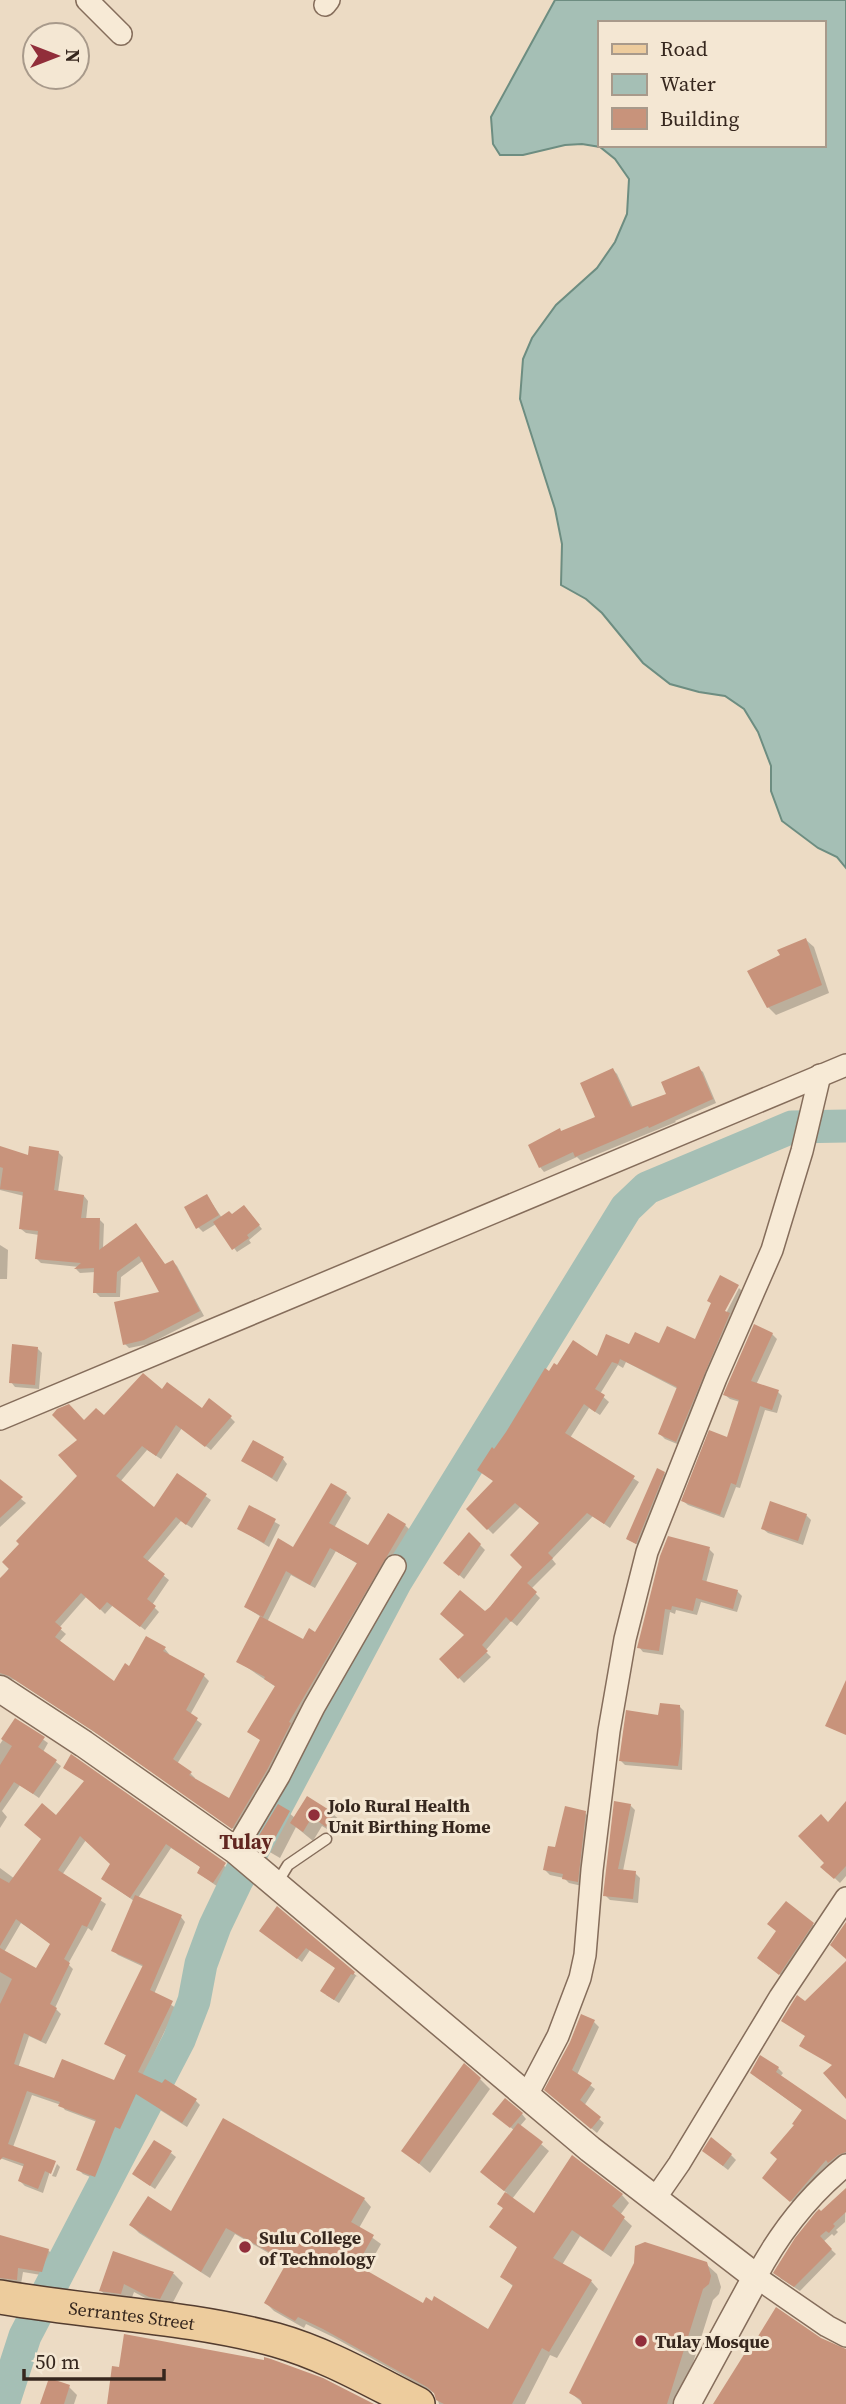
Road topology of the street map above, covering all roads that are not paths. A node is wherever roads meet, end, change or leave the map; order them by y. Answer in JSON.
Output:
{"nodes":[{"id":1,"x":87,"y":0,"type":"edge"},
{"id":2,"x":121,"y":34,"type":"dead end"},
{"id":3,"x":846,"y":1065,"type":"edge"},
{"id":4,"x":820,"y":1074,"type":"junction"},
{"id":5,"x":0,"y":1419,"type":"edge"},
{"id":6,"x":395,"y":1566,"type":"dead end"},
{"id":7,"x":0,"y":1689,"type":"edge"},
{"id":8,"x":326,"y":1839,"type":"dead end"},
{"id":9,"x":252,"y":1864,"type":"junction"},
{"id":10,"x":846,"y":1898,"type":"edge"},
{"id":11,"x":527,"y":2095,"type":"junction"},
{"id":12,"x":846,"y":2165,"type":"edge"},
{"id":13,"x":654,"y":2200,"type":"junction"},
{"id":14,"x":756,"y":2277,"type":"junction"},
{"id":15,"x":12,"y":2299,"type":"edge"},
{"id":16,"x":846,"y":2336,"type":"edge"},
{"id":17,"x":418,"y":2404,"type":"edge"},
{"id":18,"x":687,"y":2404,"type":"edge"}],
"edges":[{"from":1,"to":2,"type":"street"},
{"from":3,"to":4,"type":"street"},
{"from":4,"to":5,"type":"street"},
{"from":4,"to":11,"type":"street"},
{"from":6,"to":9,"type":"street"},
{"from":7,"to":9,"type":"street"},
{"from":8,"to":9,"type":"lane"},
{"from":9,"to":11,"type":"street"},
{"from":10,"to":13,"type":"street"},
{"from":11,"to":13,"type":"street"},
{"from":12,"to":14,"type":"street"},
{"from":13,"to":14,"type":"street"},
{"from":14,"to":16,"type":"street"},
{"from":14,"to":18,"type":"street"},
{"from":15,"to":17,"type":"main road","name":"Serrantes Street"}]}
